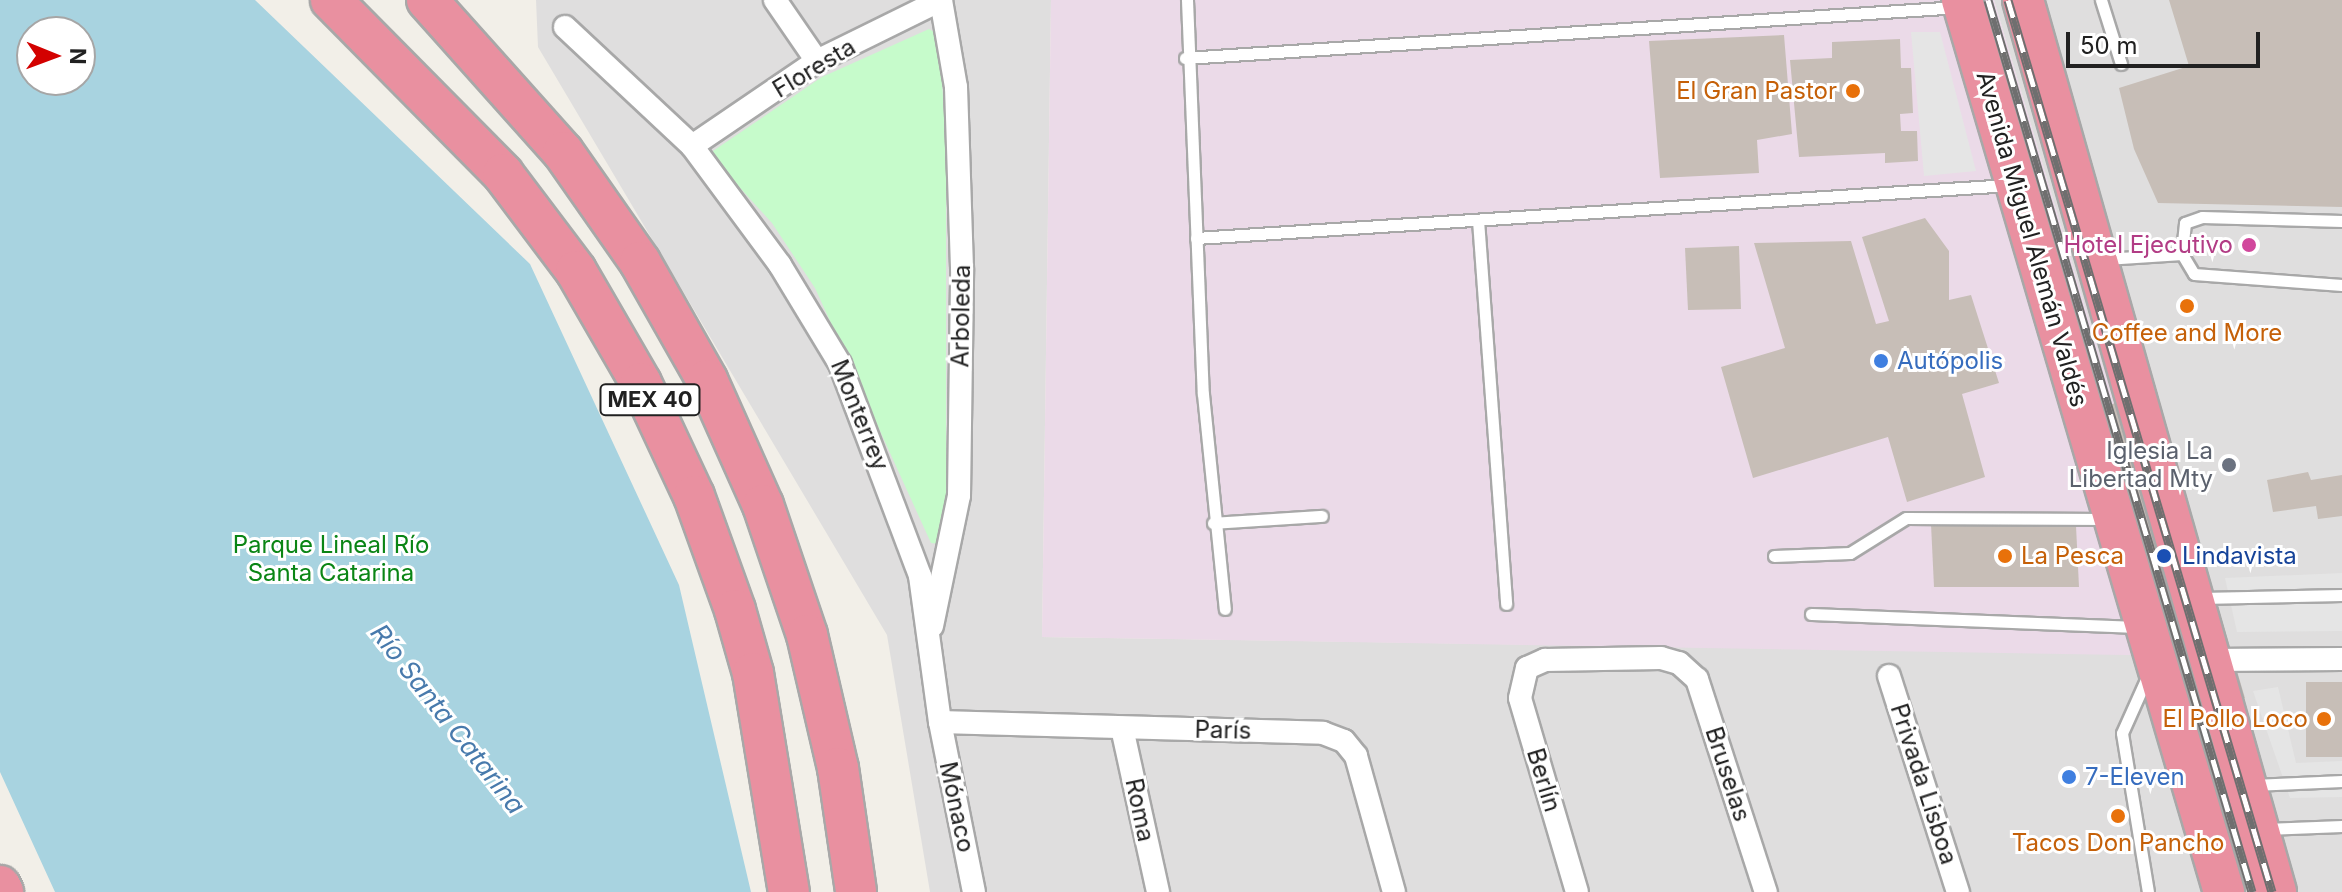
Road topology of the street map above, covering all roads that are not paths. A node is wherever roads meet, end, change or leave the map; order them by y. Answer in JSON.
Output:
{"nodes":[{"id":1,"x":331,"y":0,"type":"edge"},
{"id":2,"x":427,"y":0,"type":"edge"},
{"id":3,"x":775,"y":0,"type":"edge"},
{"id":4,"x":941,"y":0,"type":"edge"},
{"id":5,"x":1187,"y":0,"type":"edge"},
{"id":6,"x":2023,"y":0,"type":"edge"},
{"id":7,"x":2101,"y":0,"type":"edge"},
{"id":8,"x":1963,"y":3,"type":"edge"},
{"id":9,"x":565,"y":27,"type":"dead end"},
{"id":10,"x":1185,"y":58,"type":"junction"},
{"id":11,"x":817,"y":61,"type":"junction"},
{"id":12,"x":2121,"y":64,"type":"dead end"},
{"id":13,"x":692,"y":146,"type":"junction"},
{"id":14,"x":2017,"y":184,"type":"junction"},
{"id":15,"x":1478,"y":220,"type":"junction"},
{"id":16,"x":2342,"y":221,"type":"edge"},
{"id":17,"x":1196,"y":238,"type":"junction"},
{"id":18,"x":2182,"y":254,"type":"junction"},
{"id":19,"x":2097,"y":260,"type":"junction"},
{"id":20,"x":2342,"y":285,"type":"edge"},
{"id":21,"x":1322,"y":516,"type":"dead end"},
{"id":22,"x":2113,"y":519,"type":"junction"},
{"id":23,"x":1213,"y":523,"type":"junction"},
{"id":24,"x":1774,"y":556,"type":"dead end"},
{"id":25,"x":2342,"y":595,"type":"edge"},
{"id":26,"x":2193,"y":598,"type":"junction"},
{"id":27,"x":1506,"y":604,"type":"dead end"},
{"id":28,"x":1225,"y":609,"type":"dead end"},
{"id":29,"x":1811,"y":614,"type":"dead end"},
{"id":30,"x":931,"y":630,"type":"junction"},
{"id":31,"x":2151,"y":643,"type":"junction"},
{"id":32,"x":2342,"y":659,"type":"edge"},
{"id":33,"x":2210,"y":660,"type":"junction"},
{"id":34,"x":1679,"y":663,"type":"joint"},
{"id":35,"x":1889,"y":676,"type":"dead end"},
{"id":36,"x":2222,"y":710,"type":"junction"},
{"id":37,"x":940,"y":722,"type":"junction"},
{"id":38,"x":1122,"y":728,"type":"junction"},
{"id":39,"x":2342,"y":781,"type":"edge"},
{"id":40,"x":2244,"y":785,"type":"junction"},
{"id":41,"x":2342,"y":826,"type":"edge"},
{"id":42,"x":2256,"y":829,"type":"junction"},
{"id":43,"x":0,"y":886,"type":"edge"},
{"id":44,"x":3,"y":892,"type":"edge"},
{"id":45,"x":789,"y":892,"type":"edge"},
{"id":46,"x":856,"y":892,"type":"edge"},
{"id":47,"x":974,"y":892,"type":"edge"},
{"id":48,"x":1158,"y":892,"type":"edge"},
{"id":49,"x":1394,"y":892,"type":"edge"},
{"id":50,"x":1577,"y":892,"type":"edge"},
{"id":51,"x":1766,"y":892,"type":"edge"},
{"id":52,"x":1958,"y":892,"type":"edge"},
{"id":53,"x":2148,"y":892,"type":"edge"},
{"id":54,"x":2224,"y":892,"type":"edge"},
{"id":55,"x":2230,"y":892,"type":"edge"},
{"id":56,"x":2276,"y":892,"type":"edge"}],
"edges":[{"from":1,"to":45,"type":"highway","number":"MEX 40"},
{"from":2,"to":46,"type":"highway","number":"MEX 40"},
{"from":3,"to":11,"type":"street"},
{"from":4,"to":11,"type":"street","name":"Floresta"},
{"from":4,"to":30,"type":"street","name":"Arboleda"},
{"from":5,"to":10,"type":"lane"},
{"from":6,"to":19,"type":"highway"},
{"from":7,"to":12,"type":"lane"},
{"from":8,"to":10,"type":"lane"},
{"from":8,"to":14,"type":"highway","name":"Avenida Miguel Alemán Valdés"},
{"from":9,"to":13,"type":"street","name":"Monterrey"},
{"from":10,"to":17,"type":"lane"},
{"from":11,"to":13,"type":"street","name":"Floresta"},
{"from":13,"to":30,"type":"street","name":"Monterrey"},
{"from":14,"to":15,"type":"lane"},
{"from":14,"to":22,"type":"highway","name":"Avenida Miguel Alemán Valdés"},
{"from":15,"to":17,"type":"lane"},
{"from":15,"to":27,"type":"lane"},
{"from":16,"to":18,"type":"lane"},
{"from":17,"to":23,"type":"lane"},
{"from":18,"to":19,"type":"lane"},
{"from":18,"to":20,"type":"lane"},
{"from":19,"to":26,"type":"highway"},
{"from":21,"to":23,"type":"lane"},
{"from":22,"to":24,"type":"lane"},
{"from":22,"to":31,"type":"highway","name":"Avenida Miguel Alemán Valdés"},
{"from":22,"to":33,"type":"highway"},
{"from":23,"to":28,"type":"lane"},
{"from":25,"to":26,"type":"lane"},
{"from":26,"to":33,"type":"highway"},
{"from":29,"to":31,"type":"lane"},
{"from":30,"to":37,"type":"street","name":"Monterrey"},
{"from":31,"to":53,"type":"lane"},
{"from":31,"to":54,"type":"highway","name":"Avenida Miguel Alemán Valdés"},
{"from":32,"to":33,"type":"street"},
{"from":33,"to":36,"type":"highway"},
{"from":34,"to":50,"type":"street","name":"Berlín"},
{"from":34,"to":51,"type":"street","name":"Bruselas"},
{"from":35,"to":52,"type":"street","name":"Privada Lisboa"},
{"from":36,"to":40,"type":"highway"},
{"from":36,"to":55,"type":"highway"},
{"from":37,"to":38,"type":"street","name":"París"},
{"from":37,"to":47,"type":"street","name":"Mónaco"},
{"from":38,"to":48,"type":"street","name":"Roma"},
{"from":38,"to":49,"type":"street","name":"París"},
{"from":39,"to":40,"type":"lane"},
{"from":40,"to":42,"type":"highway"},
{"from":41,"to":42,"type":"lane"},
{"from":42,"to":56,"type":"highway"},
{"from":43,"to":44,"type":"highway"}]}
